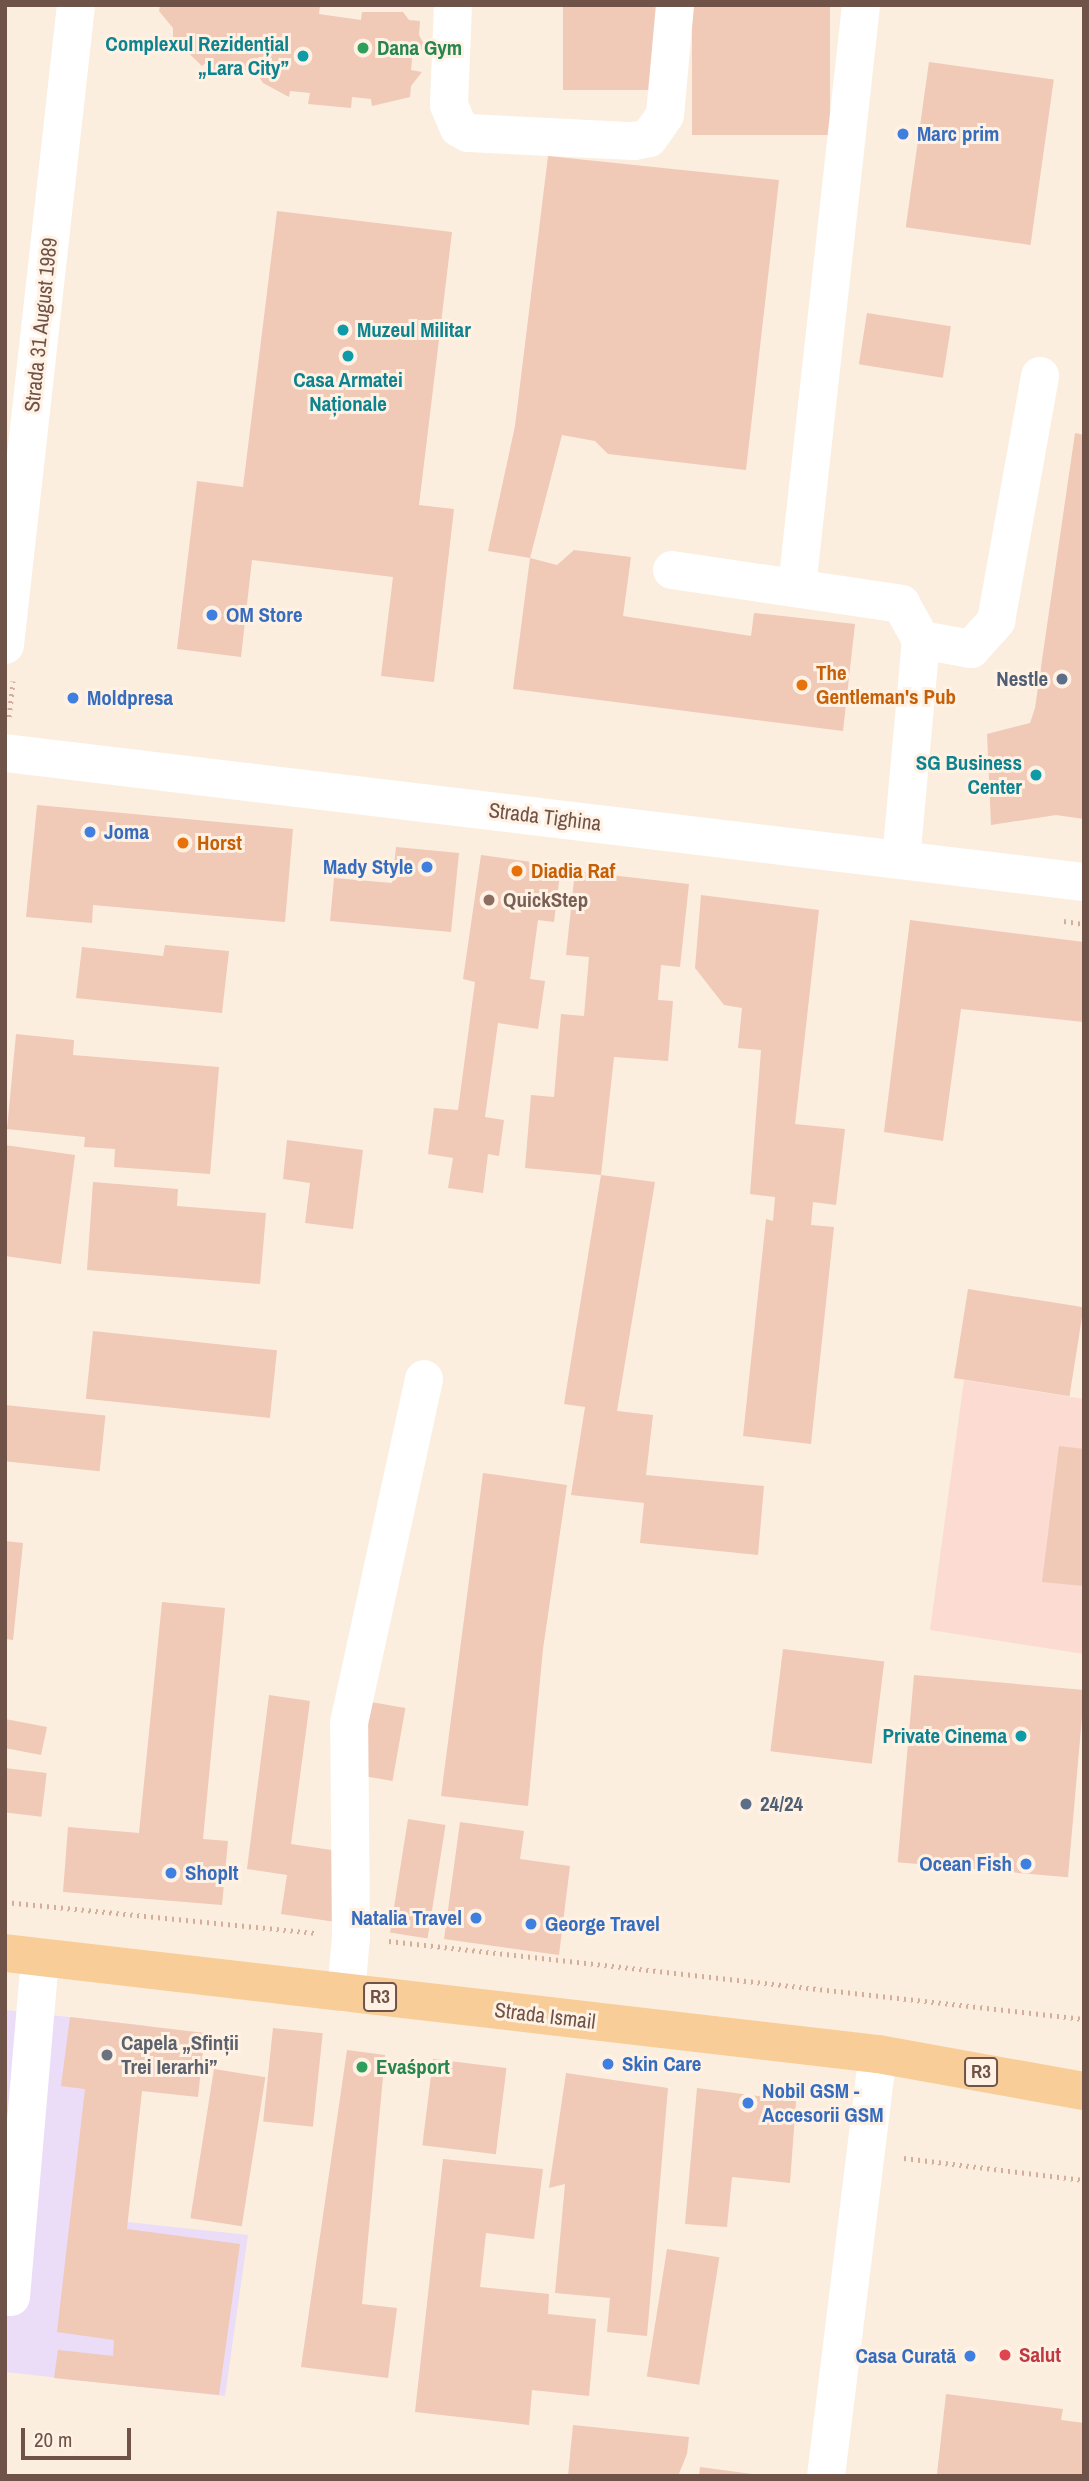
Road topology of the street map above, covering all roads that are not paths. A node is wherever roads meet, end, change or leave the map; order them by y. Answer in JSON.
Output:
{"nodes":[{"id":1,"x":76,"y":5,"type":"edge"},
{"id":2,"x":453,"y":5,"type":"edge"},
{"id":3,"x":675,"y":5,"type":"edge"},
{"id":4,"x":861,"y":5,"type":"edge"},
{"id":5,"x":1040,"y":376,"type":"dead end"},
{"id":6,"x":672,"y":570,"type":"dead end"},
{"id":7,"x":797,"y":587,"type":"junction"},
{"id":8,"x":921,"y":640,"type":"junction"},
{"id":9,"x":5,"y":645,"type":"edge"},
{"id":10,"x":5,"y":753,"type":"edge"},
{"id":11,"x":901,"y":860,"type":"junction"},
{"id":12,"x":1084,"y":882,"type":"edge"},
{"id":13,"x":424,"y":1378,"type":"dead end"},
{"id":14,"x":23,"y":1955,"type":"edge"},
{"id":15,"x":346,"y":1993,"type":"junction"},
{"id":16,"x":878,"y":2053,"type":"junction"},
{"id":17,"x":1084,"y":2091,"type":"edge"},
{"id":18,"x":11,"y":2297,"type":"dead end"},
{"id":19,"x":826,"y":2476,"type":"edge"}],
"edges":[{"from":1,"to":9,"type":"street","name":"Strada 31 August 1989"},
{"from":2,"to":3,"type":"street"},
{"from":4,"to":7,"type":"street"},
{"from":5,"to":8,"type":"street"},
{"from":6,"to":7,"type":"street"},
{"from":7,"to":8,"type":"street"},
{"from":8,"to":11,"type":"street"},
{"from":10,"to":11,"type":"street","name":"Strada Tighina"},
{"from":11,"to":12,"type":"street","name":"Strada Tighina"},
{"from":13,"to":15,"type":"street"},
{"from":14,"to":15,"type":"main road","name":"Strada Ismail","number":"R3"},
{"from":14,"to":18,"type":"street"},
{"from":15,"to":16,"type":"main road","name":"Strada Ismail","number":"R3"},
{"from":16,"to":17,"type":"main road","name":"Strada Ismail","number":"R3"},
{"from":16,"to":19,"type":"street"}]}
